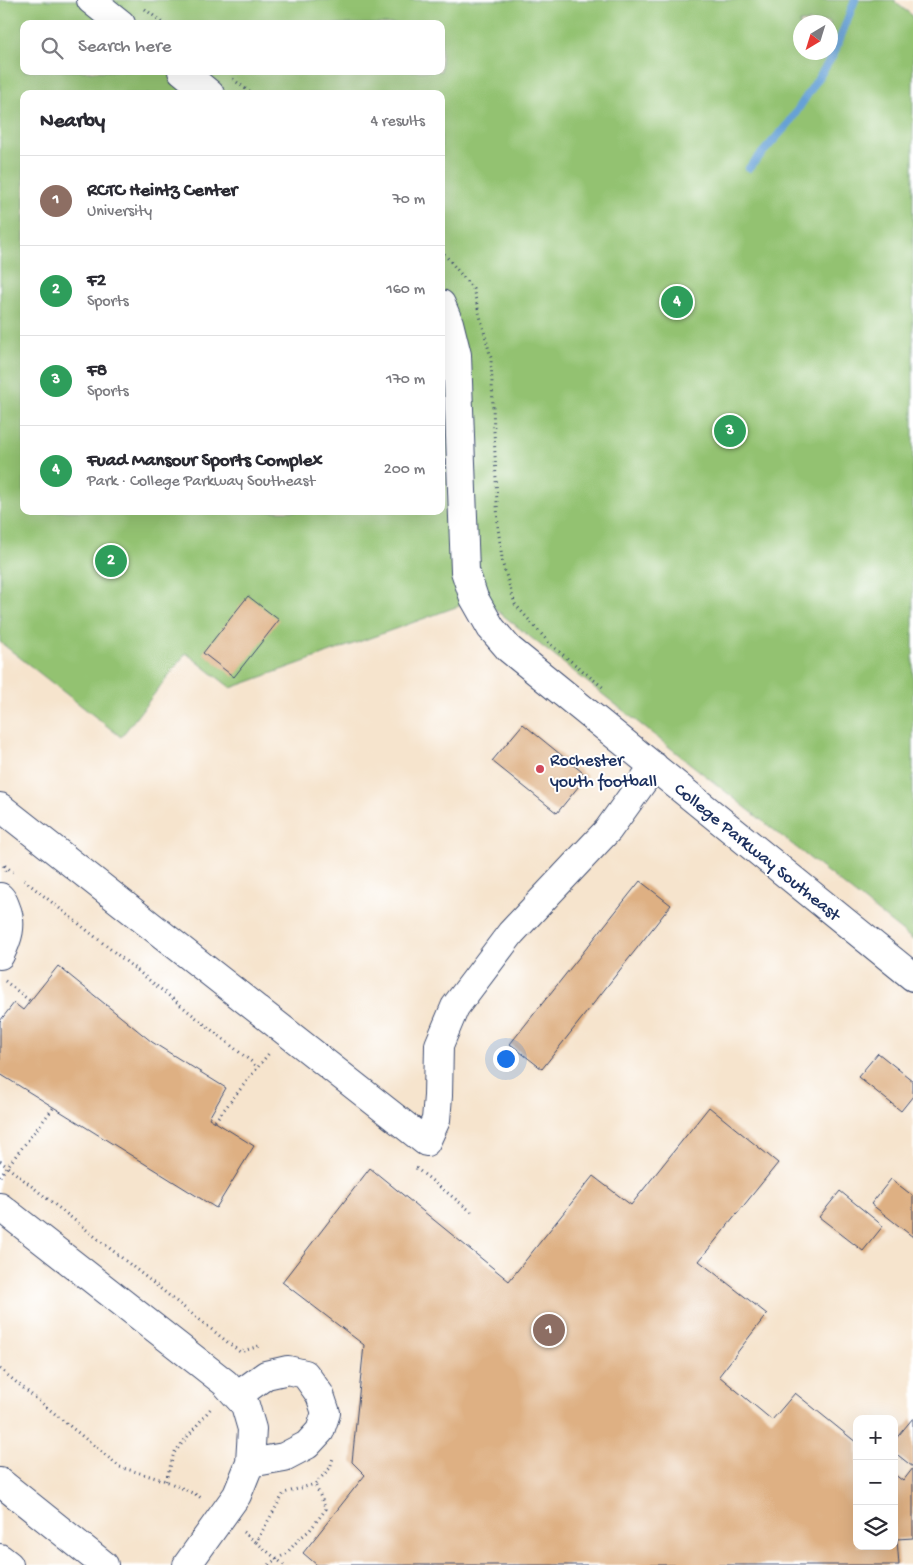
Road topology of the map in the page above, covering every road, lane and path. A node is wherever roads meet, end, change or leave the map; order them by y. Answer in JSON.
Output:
{"nodes":[{"id":1,"x":91,"y":0,"type":"edge"},
{"id":2,"x":141,"y":6,"type":"dead end"},
{"id":3,"x":116,"y":20,"type":"edge"},
{"id":4,"x":159,"y":20,"type":"edge"},
{"id":5,"x":187,"y":75,"type":"edge"},
{"id":6,"x":231,"y":77,"type":"dead end"},
{"id":7,"x":205,"y":90,"type":"edge"},
{"id":8,"x":247,"y":90,"type":"edge"},
{"id":9,"x":445,"y":255,"type":"edge"},
{"id":10,"x":445,"y":314,"type":"edge"},
{"id":11,"x":612,"y":694,"type":"dead end"},
{"id":12,"x":654,"y":766,"type":"junction"},
{"id":13,"x":5,"y":820,"type":"edge"},
{"id":14,"x":3,"y":885,"type":"edge"},
{"id":15,"x":4,"y":970,"type":"edge"},
{"id":16,"x":0,"y":977,"type":"edge"},
{"id":17,"x":913,"y":977,"type":"edge"},
{"id":18,"x":0,"y":986,"type":"edge"},
{"id":19,"x":30,"y":1001,"type":"dead end"},
{"id":20,"x":278,"y":1058,"type":"dead end"},
{"id":21,"x":258,"y":1067,"type":"junction"},
{"id":22,"x":54,"y":1107,"type":"dead end"},
{"id":23,"x":215,"y":1121,"type":"dead end"},
{"id":24,"x":410,"y":1164,"type":"dead end"},
{"id":25,"x":0,"y":1176,"type":"edge"},
{"id":26,"x":0,"y":1207,"type":"edge"},
{"id":27,"x":473,"y":1213,"type":"dead end"},
{"id":28,"x":240,"y":1352,"type":"dead end"},
{"id":29,"x":0,"y":1369,"type":"edge"},
{"id":30,"x":231,"y":1390,"type":"junction"},
{"id":31,"x":250,"y":1463,"type":"junction"},
{"id":32,"x":166,"y":1481,"type":"junction"},
{"id":33,"x":0,"y":1482,"type":"edge"},
{"id":34,"x":314,"y":1484,"type":"dead end"},
{"id":35,"x":222,"y":1515,"type":"junction"},
{"id":36,"x":256,"y":1542,"type":"dead end"},
{"id":37,"x":0,"y":1558,"type":"edge"},
{"id":38,"x":276,"y":1559,"type":"junction"},
{"id":39,"x":9,"y":1565,"type":"edge"},
{"id":40,"x":104,"y":1565,"type":"edge"},
{"id":41,"x":188,"y":1565,"type":"edge"},
{"id":42,"x":269,"y":1565,"type":"edge"},
{"id":43,"x":284,"y":1565,"type":"edge"}],
"edges":[{"from":1,"to":3,"type":"street"},
{"from":2,"to":4,"type":"path"},
{"from":5,"to":7,"type":"street"},
{"from":6,"to":8,"type":"path"},
{"from":9,"to":11,"type":"path"},
{"from":10,"to":12,"type":"street","name":"College Parkway Southeast"},
{"from":12,"to":13,"type":"street"},
{"from":12,"to":17,"type":"street","name":"College Parkway Southeast"},
{"from":14,"to":15,"type":"street"},
{"from":14,"to":21,"type":"path"},
{"from":15,"to":16,"type":"path"},
{"from":15,"to":18,"type":"path"},
{"from":15,"to":19,"type":"path"},
{"from":20,"to":21,"type":"path"},
{"from":21,"to":23,"type":"path"},
{"from":22,"to":25,"type":"path"},
{"from":24,"to":27,"type":"path"},
{"from":26,"to":30,"type":"street"},
{"from":28,"to":30,"type":"path"},
{"from":29,"to":32,"type":"path"},
{"from":30,"to":31,"type":"street"},
{"from":30,"to":31,"type":"street"},
{"from":30,"to":32,"type":"path"},
{"from":31,"to":35,"type":"street"},
{"from":32,"to":35,"type":"path"},
{"from":33,"to":40,"type":"street"},
{"from":34,"to":38,"type":"path"},
{"from":35,"to":36,"type":"path"},
{"from":35,"to":41,"type":"street"},
{"from":37,"to":39,"type":"street"},
{"from":38,"to":42,"type":"path"},
{"from":38,"to":43,"type":"path"}]}
